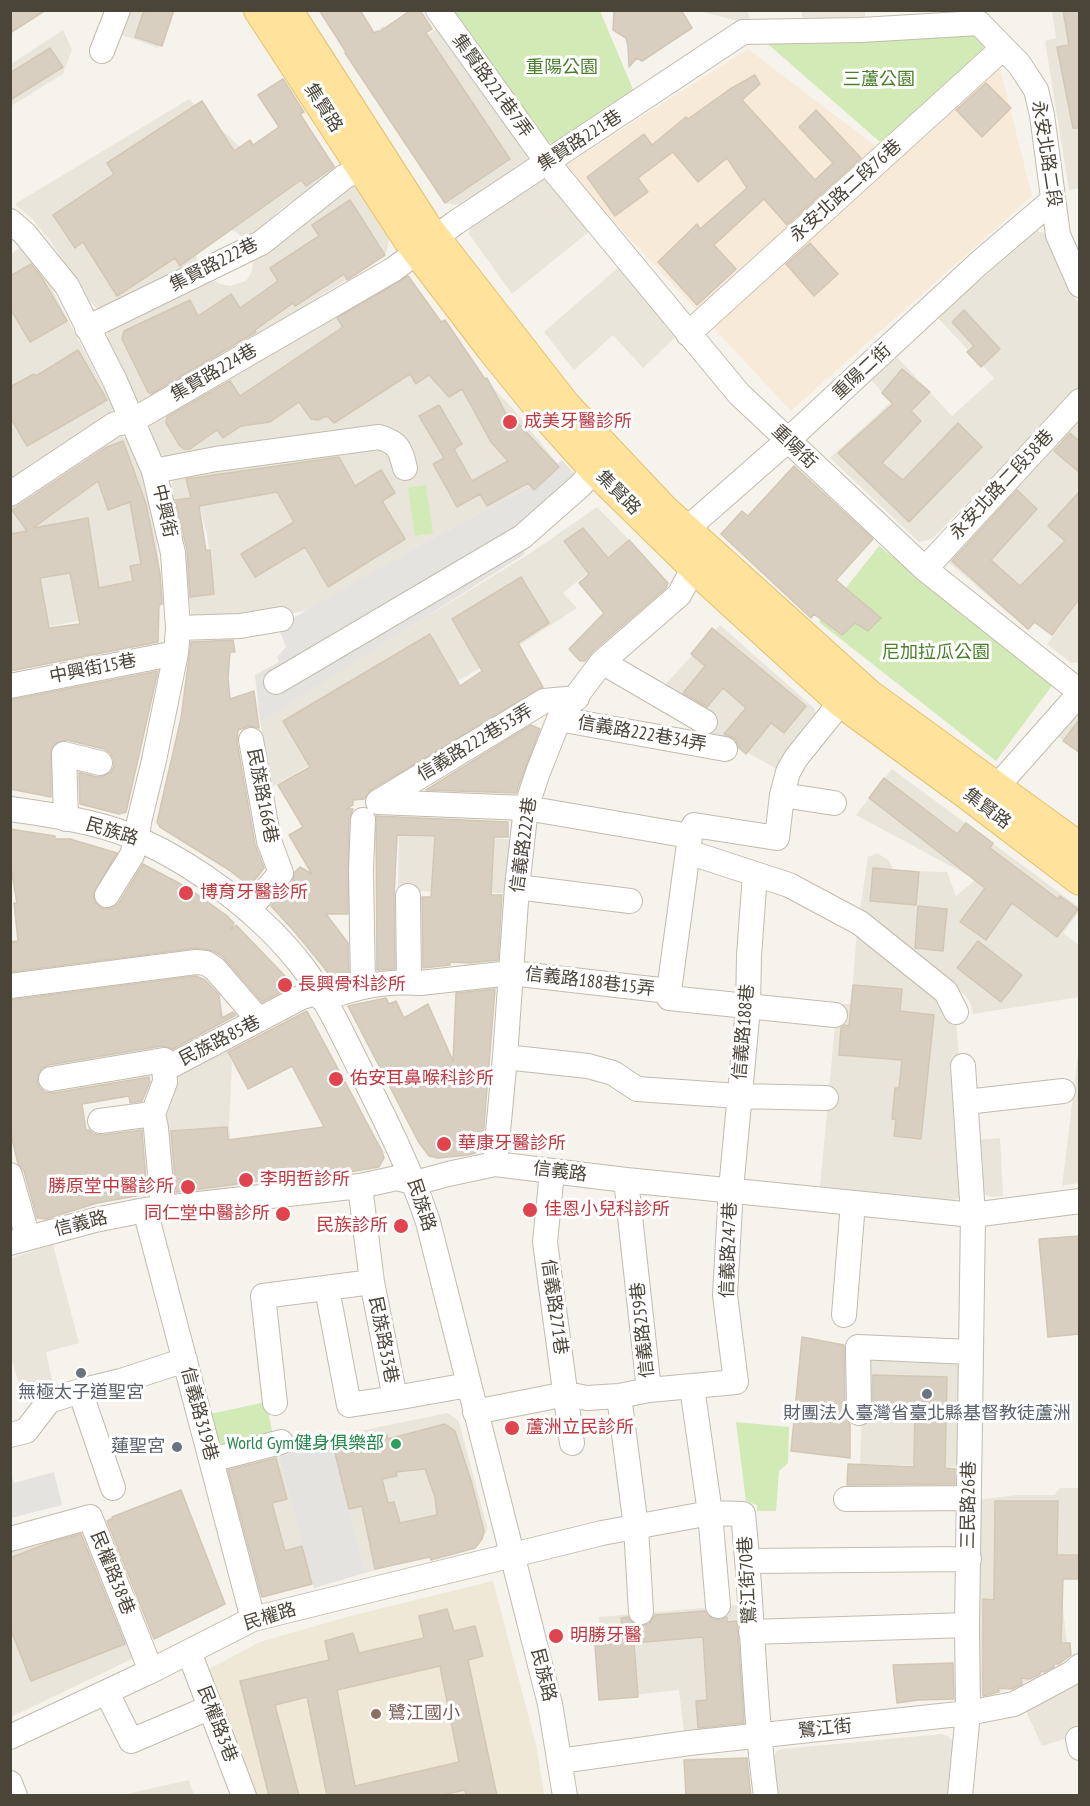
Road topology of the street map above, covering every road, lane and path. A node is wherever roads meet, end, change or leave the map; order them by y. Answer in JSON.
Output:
{"nodes":[{"id":1,"x":118,"y":10,"type":"edge"},
{"id":2,"x":259,"y":10,"type":"edge"},
{"id":3,"x":287,"y":10,"type":"edge"},
{"id":4,"x":438,"y":10,"type":"edge"},
{"id":5,"x":978,"y":17,"type":"edge"},
{"id":6,"x":743,"y":32,"type":"joint"},
{"id":7,"x":1003,"y":48,"type":"junction"},
{"id":8,"x":102,"y":51,"type":"dead end"},
{"id":9,"x":547,"y":162,"type":"junction"},
{"id":10,"x":362,"y":168,"type":"junction"},
{"id":11,"x":1053,"y":200,"type":"junction"},
{"id":12,"x":10,"y":221,"type":"edge"},
{"id":13,"x":427,"y":245,"type":"junction"},
{"id":14,"x":1080,"y":285,"type":"edge"},
{"id":15,"x":87,"y":327,"type":"junction"},
{"id":16,"x":688,"y":334,"type":"junction"},
{"id":17,"x":1080,"y":401,"type":"edge"},
{"id":18,"x":132,"y":421,"type":"junction"},
{"id":19,"x":787,"y":441,"type":"junction"},
{"id":20,"x":405,"y":468,"type":"dead end"},
{"id":21,"x":594,"y":469,"type":"junction"},
{"id":22,"x":154,"y":471,"type":"junction"},
{"id":23,"x":10,"y":495,"type":"edge"},
{"id":24,"x":678,"y":536,"type":"junction"},
{"id":25,"x":701,"y":560,"type":"junction"},
{"id":26,"x":925,"y":569,"type":"junction"},
{"id":27,"x":281,"y":619,"type":"dead end"},
{"id":28,"x":178,"y":628,"type":"junction"},
{"id":29,"x":176,"y":653,"type":"junction"},
{"id":30,"x":602,"y":662,"type":"junction"},
{"id":31,"x":276,"y":682,"type":"dead end"},
{"id":32,"x":10,"y":686,"type":"edge"},
{"id":33,"x":1080,"y":693,"type":"edge"},
{"id":34,"x":577,"y":698,"type":"junction"},
{"id":35,"x":841,"y":702,"type":"junction"},
{"id":36,"x":559,"y":719,"type":"junction"},
{"id":37,"x":705,"y":722,"type":"dead end"},
{"id":38,"x":251,"y":740,"type":"dead end"},
{"id":39,"x":725,"y":749,"type":"dead end"},
{"id":40,"x":100,"y":763,"type":"dead end"},
{"id":41,"x":782,"y":795,"type":"junction"},
{"id":42,"x":989,"y":796,"type":"junction"},
{"id":43,"x":834,"y":803,"type":"dead end"},
{"id":44,"x":526,"y":808,"type":"junction"},
{"id":45,"x":10,"y":809,"type":"edge"},
{"id":46,"x":370,"y":811,"type":"junction"},
{"id":47,"x":66,"y":819,"type":"junction"},
{"id":48,"x":137,"y":838,"type":"junction"},
{"id":49,"x":689,"y":844,"type":"junction"},
{"id":50,"x":1080,"y":848,"type":"edge"},
{"id":51,"x":755,"y":874,"type":"junction"},
{"id":52,"x":1080,"y":880,"type":"edge"},
{"id":53,"x":517,"y":887,"type":"junction"},
{"id":54,"x":106,"y":895,"type":"dead end"},
{"id":55,"x":408,"y":896,"type":"dead end"},
{"id":56,"x":630,"y":901,"type":"dead end"},
{"id":57,"x":248,"y":910,"type":"junction"},
{"id":58,"x":511,"y":973,"type":"junction"},
{"id":59,"x":409,"y":982,"type":"junction"},
{"id":60,"x":10,"y":986,"type":"edge"},
{"id":61,"x":363,"y":987,"type":"junction"},
{"id":62,"x":669,"y":992,"type":"junction"},
{"id":63,"x":320,"y":995,"type":"junction"},
{"id":64,"x":748,"y":1008,"type":"junction"},
{"id":65,"x":956,"y":1012,"type":"dead end"},
{"id":66,"x":835,"y":1015,"type":"dead end"},
{"id":67,"x":260,"y":1020,"type":"junction"},
{"id":68,"x":505,"y":1057,"type":"junction"},
{"id":69,"x":963,"y":1066,"type":"dead end"},
{"id":70,"x":165,"y":1069,"type":"junction"},
{"id":71,"x":51,"y":1079,"type":"dead end"},
{"id":72,"x":1063,"y":1091,"type":"dead end"},
{"id":73,"x":739,"y":1096,"type":"junction"},
{"id":74,"x":826,"y":1098,"type":"dead end"},
{"id":75,"x":966,"y":1102,"type":"junction"},
{"id":76,"x":153,"y":1114,"type":"junction"},
{"id":77,"x":100,"y":1121,"type":"dead end"},
{"id":78,"x":495,"y":1164,"type":"junction"},
{"id":79,"x":552,"y":1172,"type":"junction"},
{"id":80,"x":10,"y":1175,"type":"edge"},
{"id":81,"x":626,"y":1180,"type":"junction"},
{"id":82,"x":415,"y":1183,"type":"junction"},
{"id":83,"x":360,"y":1186,"type":"junction"},
{"id":84,"x":731,"y":1189,"type":"junction"},
{"id":85,"x":1080,"y":1201,"type":"edge"},
{"id":86,"x":853,"y":1203,"type":"junction"},
{"id":87,"x":154,"y":1209,"type":"junction"},
{"id":88,"x":973,"y":1215,"type":"junction"},
{"id":89,"x":19,"y":1241,"type":"edge"},
{"id":90,"x":372,"y":1282,"type":"junction"},
{"id":91,"x":327,"y":1289,"type":"junction"},
{"id":92,"x":844,"y":1315,"type":"dead end"},
{"id":93,"x":970,"y":1352,"type":"junction"},
{"id":94,"x":185,"y":1360,"type":"junction"},
{"id":95,"x":468,"y":1385,"type":"junction"},
{"id":96,"x":692,"y":1387,"type":"junction"},
{"id":97,"x":649,"y":1390,"type":"junction"},
{"id":98,"x":80,"y":1391,"type":"junction"},
{"id":99,"x":566,"y":1395,"type":"junction"},
{"id":100,"x":619,"y":1396,"type":"junction"},
{"id":101,"x":395,"y":1398,"type":"junction"},
{"id":102,"x":275,"y":1403,"type":"dead end"},
{"id":103,"x":476,"y":1412,"type":"junction"},
{"id":104,"x":860,"y":1413,"type":"dead end"},
{"id":105,"x":18,"y":1433,"type":"edge"},
{"id":106,"x":281,"y":1442,"type":"dead end"},
{"id":107,"x":572,"y":1443,"type":"dead end"},
{"id":108,"x":211,"y":1460,"type":"junction"},
{"id":109,"x":113,"y":1488,"type":"dead end"},
{"id":110,"x":969,"y":1498,"type":"junction"},
{"id":111,"x":846,"y":1499,"type":"dead end"},
{"id":112,"x":710,"y":1512,"type":"junction"},
{"id":113,"x":636,"y":1527,"type":"junction"},
{"id":114,"x":10,"y":1539,"type":"edge"},
{"id":115,"x":513,"y":1555,"type":"junction"},
{"id":116,"x":969,"y":1559,"type":"junction"},
{"id":117,"x":748,"y":1561,"type":"junction"},
{"id":118,"x":718,"y":1606,"type":"dead end"},
{"id":119,"x":641,"y":1612,"type":"dead end"},
{"id":120,"x":253,"y":1619,"type":"junction"},
{"id":121,"x":967,"y":1625,"type":"junction"},
{"id":122,"x":751,"y":1632,"type":"junction"},
{"id":123,"x":189,"y":1652,"type":"junction"},
{"id":124,"x":1080,"y":1666,"type":"edge"},
{"id":125,"x":151,"y":1671,"type":"junction"},
{"id":126,"x":107,"y":1693,"type":"junction"},
{"id":127,"x":211,"y":1707,"type":"junction"},
{"id":128,"x":968,"y":1713,"type":"junction"},
{"id":129,"x":10,"y":1737,"type":"edge"},
{"id":130,"x":758,"y":1737,"type":"junction"},
{"id":131,"x":560,"y":1761,"type":"junction"},
{"id":132,"x":10,"y":1784,"type":"edge"},
{"id":133,"x":15,"y":1796,"type":"edge"},
{"id":134,"x":244,"y":1796,"type":"edge"},
{"id":135,"x":565,"y":1796,"type":"edge"},
{"id":136,"x":766,"y":1796,"type":"edge"},
{"id":137,"x":960,"y":1796,"type":"edge"}],
"edges":[{"from":1,"to":8,"type":"street"},
{"from":2,"to":10,"type":"main road","name":"集賢路"},
{"from":3,"to":13,"type":"main road","name":"集賢路"},
{"from":4,"to":9,"type":"street","name":"集賢路221巷7弄"},
{"from":5,"to":6,"type":"street","name":"永安北路二段"},
{"from":5,"to":7,"type":"street","name":"永安北路二段"},
{"from":6,"to":9,"type":"street","name":"集賢路221巷"},
{"from":7,"to":11,"type":"street","name":"永安北路二段"},
{"from":7,"to":16,"type":"street","name":"永安北路二段76巷"},
{"from":9,"to":13,"type":"street","name":"集賢路221巷"},
{"from":9,"to":16,"type":"street","name":"重陽街"},
{"from":10,"to":13,"type":"main road","name":"集賢路"},
{"from":10,"to":15,"type":"street","name":"集賢路222巷"},
{"from":11,"to":14,"type":"street","name":"永安北路二段"},
{"from":11,"to":19,"type":"street","name":"重陽二街"},
{"from":12,"to":15,"type":"street","name":"中興街"},
{"from":13,"to":18,"type":"street","name":"集賢路224巷"},
{"from":13,"to":21,"type":"main road","name":"集賢路"},
{"from":13,"to":24,"type":"main road","name":"集賢路"},
{"from":15,"to":18,"type":"street","name":"中興街"},
{"from":16,"to":19,"type":"street","name":"重陽街"},
{"from":17,"to":26,"type":"street","name":"永安北路二段58巷"},
{"from":18,"to":22,"type":"street","name":"中興街"},
{"from":18,"to":23,"type":"street","name":"集賢路224巷"},
{"from":19,"to":24,"type":"street","name":"重陽二街"},
{"from":19,"to":26,"type":"street","name":"重陽街"},
{"from":20,"to":22,"type":"street"},
{"from":21,"to":24,"type":"main road","name":"集賢路"},
{"from":21,"to":31,"type":"street"},
{"from":22,"to":28,"type":"street","name":"中興街"},
{"from":24,"to":25,"type":"main road","name":"集賢路"},
{"from":25,"to":30,"type":"street","name":"信義路222巷"},
{"from":25,"to":35,"type":"main road","name":"集賢路"},
{"from":25,"to":42,"type":"main road","name":"集賢路"},
{"from":26,"to":33,"type":"street","name":"重陽街"},
{"from":27,"to":28,"type":"street"},
{"from":28,"to":29,"type":"street","name":"中興街"},
{"from":29,"to":32,"type":"street","name":"中興街15巷"},
{"from":29,"to":48,"type":"street","name":"中興街"},
{"from":30,"to":34,"type":"street","name":"信義路222巷"},
{"from":30,"to":37,"type":"street"},
{"from":33,"to":42,"type":"street"},
{"from":34,"to":36,"type":"street","name":"信義路222巷"},
{"from":34,"to":46,"type":"street","name":"信義路222巷53弄"},
{"from":35,"to":41,"type":"street"},
{"from":35,"to":42,"type":"main road","name":"集賢路"},
{"from":36,"to":39,"type":"street","name":"信義路222巷34弄"},
{"from":36,"to":44,"type":"street","name":"信義路222巷"},
{"from":38,"to":57,"type":"street","name":"民族路166巷"},
{"from":40,"to":47,"type":"street"},
{"from":41,"to":43,"type":"street"},
{"from":41,"to":49,"type":"street"},
{"from":42,"to":50,"type":"main road","name":"集賢路"},
{"from":42,"to":52,"type":"main road","name":"集賢路"},
{"from":44,"to":46,"type":"street"},
{"from":44,"to":49,"type":"street"},
{"from":44,"to":53,"type":"street","name":"信義路222巷"},
{"from":45,"to":47,"type":"street","name":"民族路"},
{"from":46,"to":61,"type":"street"},
{"from":47,"to":48,"type":"street","name":"民族路"},
{"from":48,"to":54,"type":"street","name":"中興街"},
{"from":48,"to":57,"type":"street","name":"民族路"},
{"from":49,"to":51,"type":"street"},
{"from":49,"to":62,"type":"street","name":"信義路188巷15弄"},
{"from":51,"to":64,"type":"street","name":"信義路188巷"},
{"from":51,"to":65,"type":"street"},
{"from":53,"to":56,"type":"street"},
{"from":53,"to":58,"type":"street","name":"信義路222巷"},
{"from":55,"to":59,"type":"street"},
{"from":57,"to":63,"type":"street","name":"民族路"},
{"from":58,"to":59,"type":"street","name":"信義路188巷15弄"},
{"from":58,"to":62,"type":"street","name":"信義路188巷15弄"},
{"from":58,"to":68,"type":"street","name":"信義路222巷"},
{"from":59,"to":61,"type":"street","name":"民族路85巷"},
{"from":60,"to":67,"type":"street"},
{"from":61,"to":63,"type":"street","name":"民族路85巷"},
{"from":62,"to":64,"type":"street","name":"信義路188巷15弄"},
{"from":63,"to":67,"type":"street","name":"民族路85巷"},
{"from":63,"to":82,"type":"street","name":"民族路"},
{"from":64,"to":66,"type":"street"},
{"from":64,"to":73,"type":"street","name":"信義路188巷"},
{"from":67,"to":70,"type":"street","name":"民族路85巷"},
{"from":68,"to":73,"type":"street"},
{"from":68,"to":78,"type":"street","name":"信義路222巷"},
{"from":69,"to":75,"type":"street"},
{"from":70,"to":71,"type":"street"},
{"from":70,"to":76,"type":"street","name":"民族路85巷"},
{"from":72,"to":75,"type":"street"},
{"from":73,"to":74,"type":"street"},
{"from":73,"to":84,"type":"street","name":"信義路188巷"},
{"from":75,"to":88,"type":"street"},
{"from":76,"to":77,"type":"street"},
{"from":76,"to":87,"type":"street","name":"民族路85巷"},
{"from":78,"to":79,"type":"street","name":"信義路"},
{"from":78,"to":82,"type":"street","name":"信義路"},
{"from":79,"to":81,"type":"street","name":"信義路"},
{"from":79,"to":99,"type":"street","name":"信義路271巷"},
{"from":80,"to":89,"type":"street"},
{"from":81,"to":84,"type":"street","name":"信義路"},
{"from":81,"to":97,"type":"street","name":"信義路259巷"},
{"from":82,"to":83,"type":"street","name":"信義路"},
{"from":82,"to":95,"type":"street","name":"民族路"},
{"from":83,"to":87,"type":"street","name":"信義路"},
{"from":83,"to":90,"type":"street"},
{"from":84,"to":86,"type":"street","name":"信義路"},
{"from":84,"to":96,"type":"street","name":"信義路247巷"},
{"from":85,"to":88,"type":"street","name":"信義路"},
{"from":86,"to":88,"type":"street","name":"信義路"},
{"from":86,"to":92,"type":"street"},
{"from":87,"to":89,"type":"street","name":"信義路"},
{"from":87,"to":94,"type":"street","name":"信義路319巷"},
{"from":88,"to":93,"type":"street","name":"三民路26巷"},
{"from":90,"to":91,"type":"street","name":"民族路33巷"},
{"from":90,"to":101,"type":"street","name":"民族路33巷"},
{"from":91,"to":101,"type":"street"},
{"from":91,"to":102,"type":"street","name":"民族路33巷"},
{"from":93,"to":104,"type":"street"},
{"from":93,"to":110,"type":"street","name":"三民路26巷"},
{"from":94,"to":98,"type":"street"},
{"from":94,"to":108,"type":"street","name":"信義路319巷"},
{"from":95,"to":101,"type":"street","name":"民族路33巷"},
{"from":95,"to":103,"type":"street","name":"民族路"},
{"from":96,"to":97,"type":"street"},
{"from":96,"to":112,"type":"street"},
{"from":97,"to":100,"type":"street","name":"信義路259巷"},
{"from":98,"to":105,"type":"street"},
{"from":98,"to":109,"type":"street"},
{"from":99,"to":100,"type":"street"},
{"from":99,"to":103,"type":"street"},
{"from":99,"to":107,"type":"street","name":"信義路271巷"},
{"from":100,"to":113,"type":"street","name":"信義路259巷"},
{"from":103,"to":115,"type":"street","name":"民族路"},
{"from":106,"to":108,"type":"street"},
{"from":108,"to":120,"type":"street","name":"信義路319巷"},
{"from":110,"to":111,"type":"street"},
{"from":110,"to":116,"type":"street","name":"三民路26巷"},
{"from":112,"to":113,"type":"street","name":"鷺江街70巷"},
{"from":112,"to":117,"type":"street","name":"鷺江街70巷"},
{"from":112,"to":118,"type":"street"},
{"from":113,"to":115,"type":"street","name":"鷺江街70巷"},
{"from":113,"to":119,"type":"street","name":"信義路259巷"},
{"from":114,"to":125,"type":"street","name":"民權路38巷"},
{"from":115,"to":120,"type":"street","name":"民權路"},
{"from":115,"to":131,"type":"street","name":"民族路"},
{"from":116,"to":117,"type":"street"},
{"from":116,"to":121,"type":"street","name":"三民路26巷"},
{"from":117,"to":122,"type":"street","name":"鷺江街70巷"},
{"from":120,"to":123,"type":"street","name":"民權路"},
{"from":121,"to":122,"type":"street"},
{"from":121,"to":128,"type":"street","name":"三民路26巷"},
{"from":122,"to":130,"type":"street","name":"鷺江街70巷"},
{"from":123,"to":125,"type":"street","name":"民權路"},
{"from":123,"to":127,"type":"street","name":"民權路3巷"},
{"from":124,"to":128,"type":"street","name":"鷺江街"},
{"from":125,"to":126,"type":"street","name":"民權路"},
{"from":126,"to":127,"type":"street"},
{"from":126,"to":129,"type":"street","name":"民權路"},
{"from":127,"to":134,"type":"street","name":"民權路3巷"},
{"from":128,"to":130,"type":"street","name":"鷺江街"},
{"from":128,"to":137,"type":"street","name":"三民路26巷"},
{"from":130,"to":131,"type":"street","name":"鷺江街"},
{"from":130,"to":136,"type":"street","name":"鷺江街70巷"},
{"from":131,"to":135,"type":"street","name":"民族路"},
{"from":132,"to":133,"type":"street"}]}
